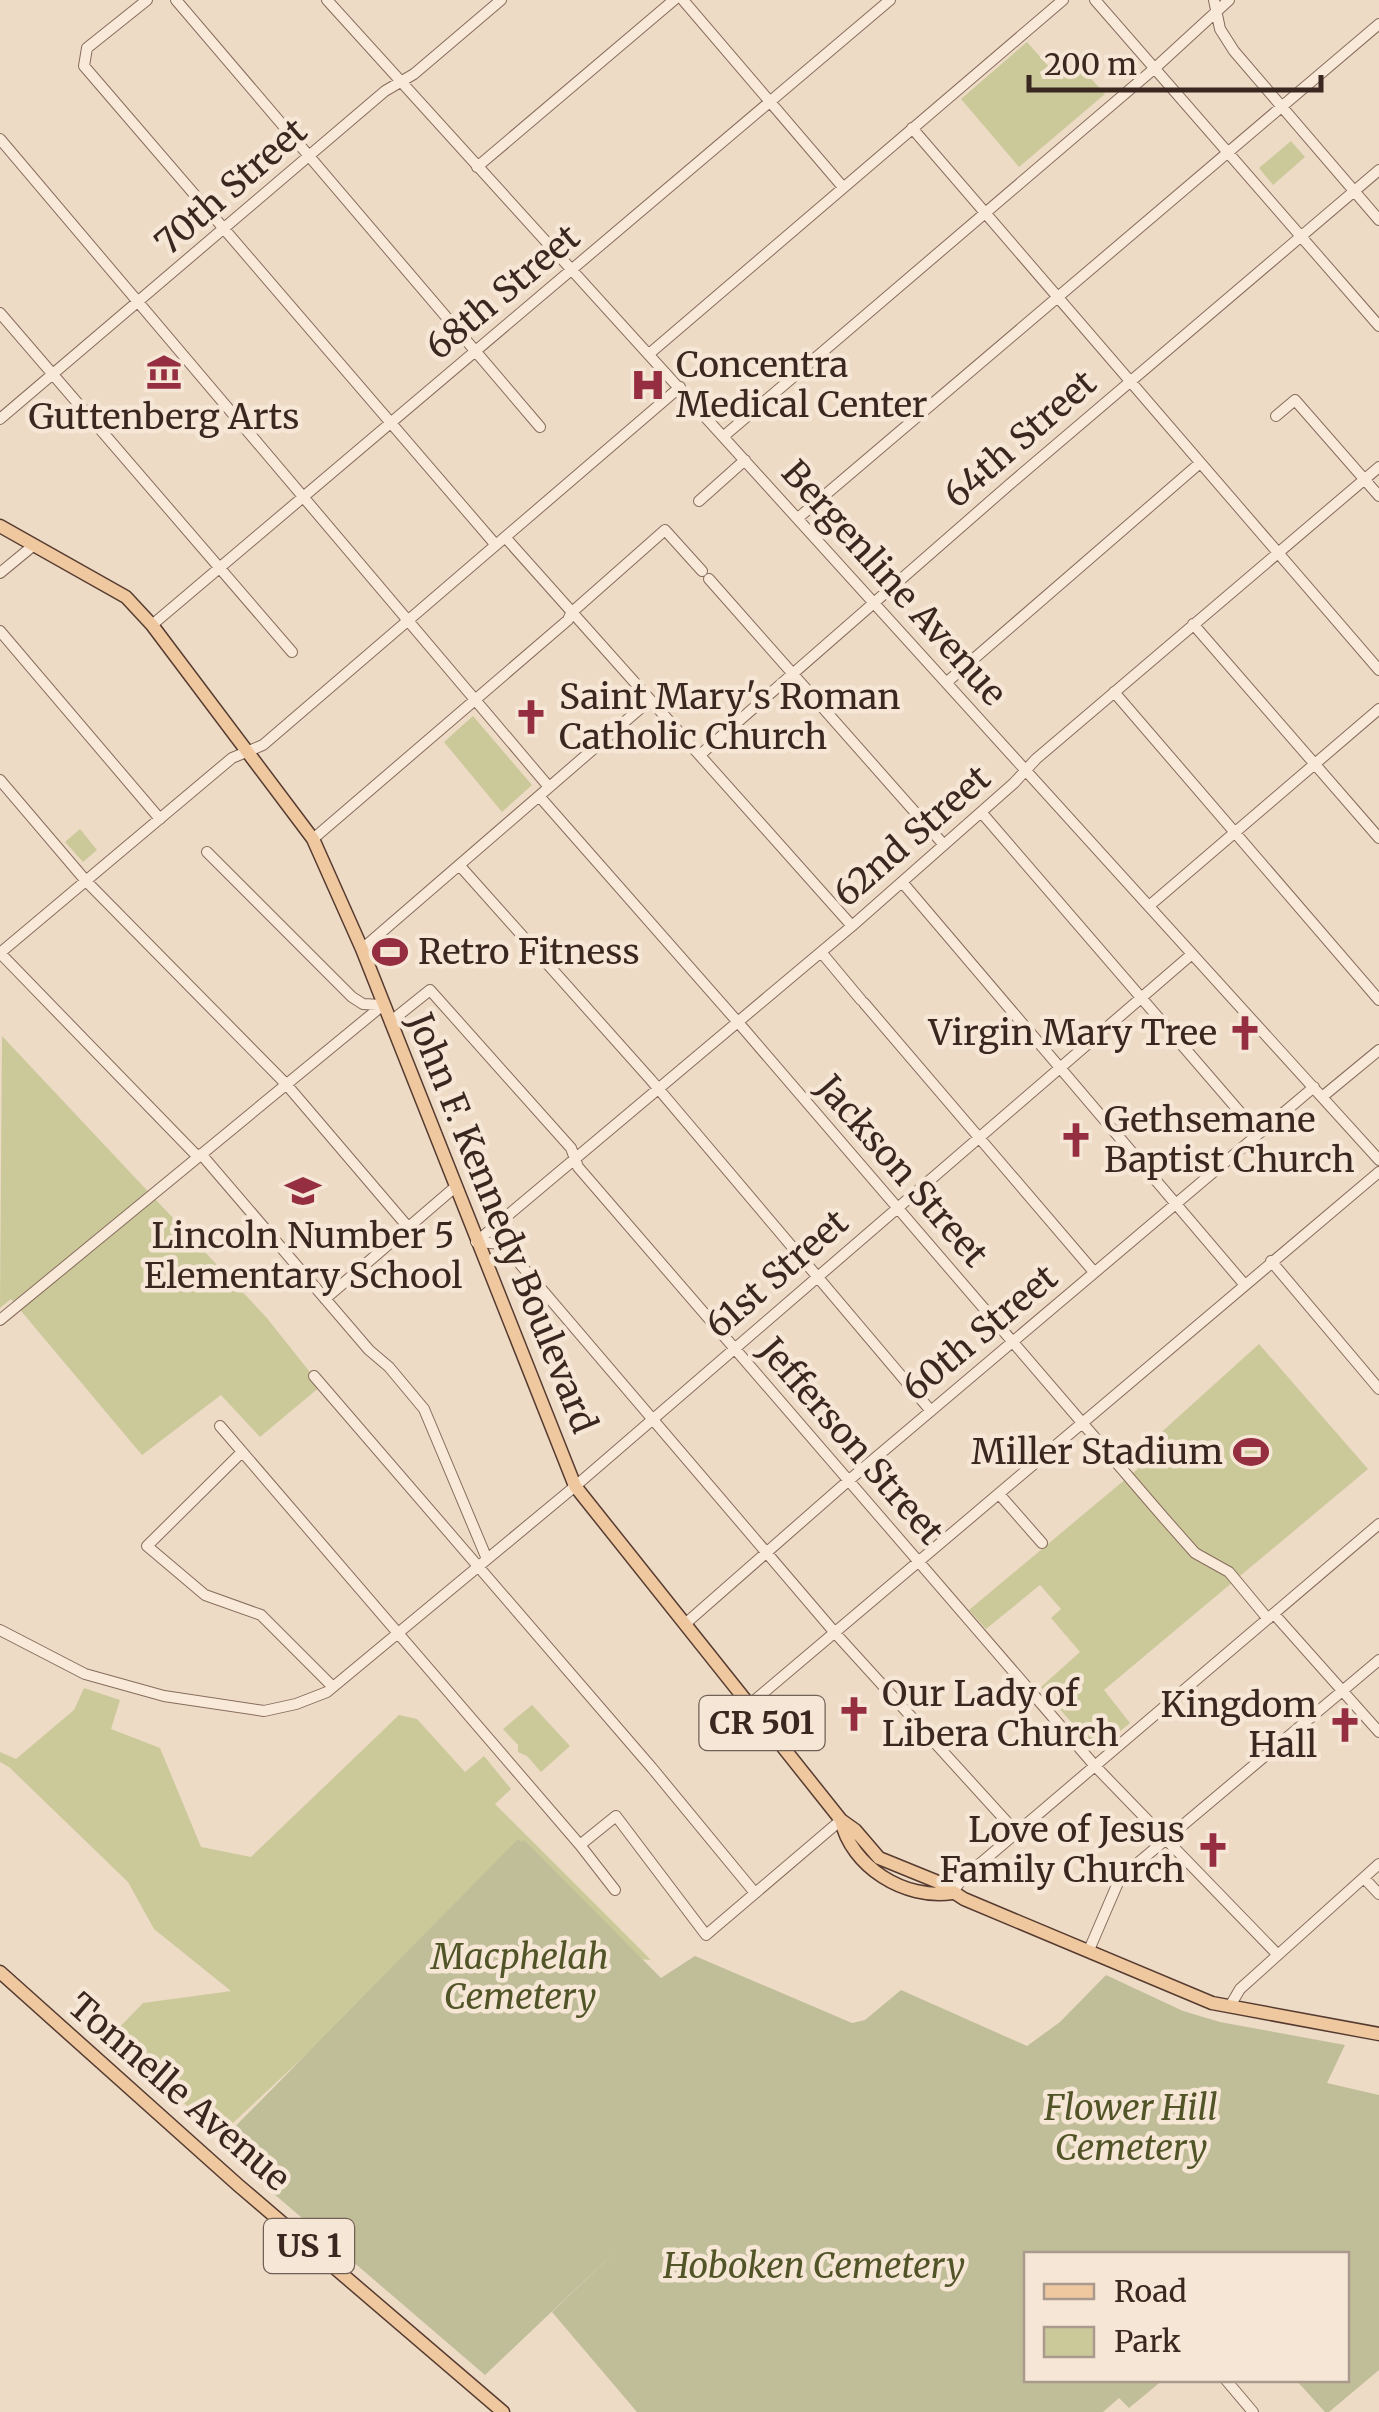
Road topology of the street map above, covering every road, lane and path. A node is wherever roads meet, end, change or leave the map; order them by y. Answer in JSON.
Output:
{"nodes":[{"id":1,"x":146,"y":0,"type":"edge"},
{"id":2,"x":176,"y":0,"type":"edge"},
{"id":3,"x":328,"y":0,"type":"edge"},
{"id":4,"x":501,"y":0,"type":"edge"},
{"id":5,"x":674,"y":0,"type":"edge"},
{"id":6,"x":683,"y":0,"type":"edge"},
{"id":7,"x":890,"y":0,"type":"edge"},
{"id":8,"x":1063,"y":0,"type":"edge"},
{"id":9,"x":1096,"y":0,"type":"edge"},
{"id":10,"x":1229,"y":0,"type":"edge"},
{"id":11,"x":1214,"y":6,"type":"edge"},
{"id":12,"x":1379,"y":24,"type":"edge"},
{"id":13,"x":1155,"y":68,"type":"junction"},
{"id":14,"x":399,"y":82,"type":"junction"},
{"id":15,"x":770,"y":102,"type":"junction"},
{"id":16,"x":1280,"y":107,"type":"junction"},
{"id":17,"x":912,"y":128,"type":"junction"},
{"id":18,"x":0,"y":139,"type":"edge"},
{"id":19,"x":1227,"y":152,"type":"junction"},
{"id":20,"x":308,"y":156,"type":"junction"},
{"id":21,"x":476,"y":167,"type":"junction"},
{"id":22,"x":1379,"y":170,"type":"edge"},
{"id":23,"x":842,"y":186,"type":"junction"},
{"id":24,"x":1354,"y":191,"type":"junction"},
{"id":25,"x":986,"y":213,"type":"junction"},
{"id":26,"x":1379,"y":220,"type":"edge"},
{"id":27,"x":225,"y":229,"type":"junction"},
{"id":28,"x":1301,"y":236,"type":"junction"},
{"id":29,"x":572,"y":270,"type":"junction"},
{"id":30,"x":1057,"y":296,"type":"junction"},
{"id":31,"x":138,"y":303,"type":"junction"},
{"id":32,"x":0,"y":313,"type":"edge"},
{"id":33,"x":1378,"y":323,"type":"edge"},
{"id":34,"x":476,"y":351,"type":"junction"},
{"id":35,"x":649,"y":354,"type":"junction"},
{"id":36,"x":53,"y":374,"type":"junction"},
{"id":37,"x":1130,"y":382,"type":"junction"},
{"id":38,"x":680,"y":387,"type":"junction"},
{"id":39,"x":1276,"y":416,"type":"dead end"},
{"id":40,"x":0,"y":419,"type":"edge"},
{"id":41,"x":392,"y":423,"type":"junction"},
{"id":42,"x":540,"y":428,"type":"dead end"},
{"id":43,"x":724,"y":436,"type":"junction"},
{"id":44,"x":746,"y":460,"type":"junction"},
{"id":45,"x":1200,"y":462,"type":"junction"},
{"id":46,"x":1379,"y":466,"type":"edge"},
{"id":47,"x":1364,"y":479,"type":"junction"},
{"id":48,"x":1379,"y":496,"type":"edge"},
{"id":49,"x":306,"y":498,"type":"junction"},
{"id":50,"x":698,"y":501,"type":"dead end"},
{"id":51,"x":798,"y":518,"type":"junction"},
{"id":52,"x":0,"y":526,"type":"edge"},
{"id":53,"x":500,"y":540,"type":"junction"},
{"id":54,"x":34,"y":545,"type":"junction"},
{"id":55,"x":1279,"y":553,"type":"junction"},
{"id":56,"x":220,"y":570,"type":"junction"},
{"id":57,"x":0,"y":573,"type":"edge"},
{"id":58,"x":874,"y":602,"type":"junction"},
{"id":59,"x":571,"y":613,"type":"junction"},
{"id":60,"x":408,"y":619,"type":"junction"},
{"id":61,"x":1193,"y":624,"type":"junction"},
{"id":62,"x":152,"y":626,"type":"junction"},
{"id":63,"x":0,"y":630,"type":"edge"},
{"id":64,"x":292,"y":652,"type":"dead end"},
{"id":65,"x":1379,"y":670,"type":"edge"},
{"id":66,"x":791,"y":674,"type":"junction"},
{"id":67,"x":947,"y":682,"type":"junction"},
{"id":68,"x":1114,"y":692,"type":"junction"},
{"id":69,"x":476,"y":699,"type":"junction"},
{"id":70,"x":650,"y":700,"type":"junction"},
{"id":71,"x":1379,"y":709,"type":"edge"},
{"id":72,"x":245,"y":752,"type":"junction"},
{"id":73,"x":700,"y":754,"type":"junction"},
{"id":74,"x":1315,"y":764,"type":"junction"},
{"id":75,"x":1025,"y":771,"type":"junction"},
{"id":76,"x":0,"y":780,"type":"edge"},
{"id":77,"x":548,"y":787,"type":"junction"},
{"id":78,"x":539,"y":796,"type":"junction"},
{"id":79,"x":981,"y":812,"type":"junction"},
{"id":80,"x":160,"y":819,"type":"junction"},
{"id":81,"x":1235,"y":832,"type":"junction"},
{"id":82,"x":1379,"y":838,"type":"edge"},
{"id":83,"x":313,"y":839,"type":"junction"},
{"id":84,"x":944,"y":845,"type":"junction"},
{"id":85,"x":207,"y":852,"type":"dead end"},
{"id":86,"x":460,"y":866,"type":"junction"},
{"id":87,"x":86,"y":881,"type":"junction"},
{"id":88,"x":902,"y":882,"type":"junction"},
{"id":89,"x":1149,"y":906,"type":"junction"},
{"id":90,"x":852,"y":926,"type":"junction"},
{"id":91,"x":362,"y":949,"type":"junction"},
{"id":92,"x":821,"y":952,"type":"junction"},
{"id":93,"x":0,"y":953,"type":"edge"},
{"id":94,"x":1192,"y":954,"type":"junction"},
{"id":95,"x":1142,"y":997,"type":"junction"},
{"id":96,"x":1379,"y":1000,"type":"edge"},
{"id":97,"x":383,"y":1005,"type":"junction"},
{"id":98,"x":390,"y":1022,"type":"junction"},
{"id":99,"x":738,"y":1022,"type":"junction"},
{"id":100,"x":1379,"y":1050,"type":"edge"},
{"id":101,"x":1060,"y":1068,"type":"junction"},
{"id":102,"x":286,"y":1084,"type":"junction"},
{"id":103,"x":1314,"y":1087,"type":"junction"},
{"id":104,"x":656,"y":1090,"type":"junction"},
{"id":105,"x":1322,"y":1097,"type":"junction"},
{"id":106,"x":1257,"y":1132,"type":"junction"},
{"id":107,"x":979,"y":1138,"type":"junction"},
{"id":108,"x":200,"y":1155,"type":"junction"},
{"id":109,"x":576,"y":1158,"type":"junction"},
{"id":110,"x":1379,"y":1160,"type":"edge"},
{"id":111,"x":1379,"y":1172,"type":"edge"},
{"id":112,"x":454,"y":1188,"type":"junction"},
{"id":113,"x":1176,"y":1204,"type":"junction"},
{"id":114,"x":897,"y":1207,"type":"junction"},
{"id":115,"x":408,"y":1226,"type":"junction"},
{"id":116,"x":476,"y":1242,"type":"junction"},
{"id":117,"x":1271,"y":1261,"type":"junction"},
{"id":118,"x":1094,"y":1272,"type":"junction"},
{"id":119,"x":815,"y":1278,"type":"junction"},
{"id":120,"x":1244,"y":1284,"type":"junction"},
{"id":121,"x":326,"y":1298,"type":"junction"},
{"id":122,"x":0,"y":1320,"type":"edge"},
{"id":123,"x":1012,"y":1342,"type":"junction"},
{"id":124,"x":734,"y":1346,"type":"junction"},
{"id":125,"x":314,"y":1376,"type":"dead end"},
{"id":126,"x":1379,"y":1389,"type":"edge"},
{"id":127,"x":931,"y":1411,"type":"junction"},
{"id":128,"x":654,"y":1418,"type":"junction"},
{"id":129,"x":1081,"y":1424,"type":"junction"},
{"id":130,"x":220,"y":1426,"type":"dead end"},
{"id":131,"x":242,"y":1452,"type":"junction"},
{"id":132,"x":848,"y":1481,"type":"junction"},
{"id":133,"x":575,"y":1486,"type":"junction"},
{"id":134,"x":999,"y":1494,"type":"junction"},
{"id":135,"x":1379,"y":1524,"type":"edge"},
{"id":136,"x":1042,"y":1543,"type":"dead end"},
{"id":137,"x":768,"y":1552,"type":"junction"},
{"id":138,"x":482,"y":1563,"type":"junction"},
{"id":139,"x":918,"y":1563,"type":"junction"},
{"id":140,"x":1271,"y":1617,"type":"junction"},
{"id":141,"x":685,"y":1624,"type":"junction"},
{"id":142,"x":0,"y":1630,"type":"edge"},
{"id":143,"x":397,"y":1634,"type":"junction"},
{"id":144,"x":836,"y":1634,"type":"junction"},
{"id":145,"x":1379,"y":1660,"type":"edge"},
{"id":146,"x":333,"y":1687,"type":"junction"},
{"id":147,"x":1342,"y":1691,"type":"junction"},
{"id":148,"x":748,"y":1705,"type":"junction"},
{"id":149,"x":1379,"y":1732,"type":"edge"},
{"id":150,"x":1095,"y":1766,"type":"junction"},
{"id":151,"x":841,"y":1820,"type":"junction"},
{"id":152,"x":1016,"y":1832,"type":"junction"},
{"id":153,"x":1165,"y":1839,"type":"junction"},
{"id":154,"x":580,"y":1845,"type":"junction"},
{"id":155,"x":1379,"y":1864,"type":"edge"},
{"id":156,"x":1364,"y":1878,"type":"junction"},
{"id":157,"x":615,"y":1890,"type":"dead end"},
{"id":158,"x":756,"y":1893,"type":"junction"},
{"id":159,"x":952,"y":1893,"type":"junction"},
{"id":160,"x":1379,"y":1894,"type":"edge"},
{"id":161,"x":1089,"y":1950,"type":"junction"},
{"id":162,"x":1278,"y":1955,"type":"junction"},
{"id":163,"x":0,"y":1972,"type":"edge"},
{"id":164,"x":1230,"y":2006,"type":"junction"},
{"id":165,"x":1379,"y":2034,"type":"edge"},
{"id":166,"x":1228,"y":2382,"type":"edge"},
{"id":167,"x":502,"y":2412,"type":"edge"},
{"id":168,"x":1253,"y":2412,"type":"edge"}],
"edges":[{"from":1,"to":27,"type":"street"},
{"from":2,"to":20,"type":"street"},
{"from":3,"to":14,"type":"street","name":"Bergenline Avenue"},
{"from":4,"to":14,"type":"street","name":"70th Street"},
{"from":5,"to":21,"type":"street"},
{"from":6,"to":15,"type":"street"},
{"from":7,"to":15,"type":"street","name":"68th Street"},
{"from":8,"to":17,"type":"street"},
{"from":9,"to":13,"type":"street"},
{"from":10,"to":11,"type":"street"},
{"from":11,"to":13,"type":"street"},
{"from":11,"to":16,"type":"street"},
{"from":12,"to":16,"type":"street"},
{"from":13,"to":19,"type":"street"},
{"from":13,"to":25,"type":"street"},
{"from":14,"to":20,"type":"street","name":"70th Street"},
{"from":14,"to":21,"type":"street","name":"Bergenline Avenue"},
{"from":15,"to":23,"type":"street"},
{"from":15,"to":29,"type":"street","name":"68th Street"},
{"from":16,"to":19,"type":"street"},
{"from":16,"to":24,"type":"street"},
{"from":17,"to":23,"type":"street"},
{"from":17,"to":25,"type":"street"},
{"from":18,"to":31,"type":"street"},
{"from":19,"to":28,"type":"street"},
{"from":19,"to":30,"type":"street"},
{"from":20,"to":27,"type":"street","name":"70th Street"},
{"from":20,"to":34,"type":"street"},
{"from":21,"to":29,"type":"street","name":"Bergenline Avenue"},
{"from":22,"to":24,"type":"street","name":"64th Street"},
{"from":23,"to":35,"type":"street"},
{"from":24,"to":26,"type":"street"},
{"from":24,"to":28,"type":"street","name":"64th Street"},
{"from":25,"to":30,"type":"street"},
{"from":25,"to":43,"type":"street"},
{"from":27,"to":31,"type":"street","name":"70th Street"},
{"from":27,"to":41,"type":"street"},
{"from":28,"to":33,"type":"street"},
{"from":28,"to":37,"type":"street","name":"64th Street"},
{"from":29,"to":34,"type":"street","name":"68th Street"},
{"from":29,"to":35,"type":"street","name":"Bergenline Avenue"},
{"from":30,"to":37,"type":"street"},
{"from":30,"to":51,"type":"street"},
{"from":31,"to":36,"type":"street","name":"70th Street"},
{"from":31,"to":49,"type":"street"},
{"from":32,"to":36,"type":"street"},
{"from":34,"to":41,"type":"street","name":"68th Street"},
{"from":34,"to":42,"type":"street"},
{"from":35,"to":38,"type":"street","name":"Bergenline Avenue"},
{"from":36,"to":40,"type":"street","name":"70th Street"},
{"from":36,"to":56,"type":"street"},
{"from":37,"to":45,"type":"street"},
{"from":37,"to":58,"type":"street","name":"64th Street"},
{"from":38,"to":43,"type":"street","name":"Bergenline Avenue"},
{"from":38,"to":53,"type":"street"},
{"from":39,"to":47,"type":"street"},
{"from":41,"to":49,"type":"street","name":"68th Street"},
{"from":41,"to":53,"type":"street"},
{"from":43,"to":44,"type":"street","name":"Bergenline Avenue"},
{"from":44,"to":50,"type":"street"},
{"from":44,"to":51,"type":"street","name":"Bergenline Avenue"},
{"from":45,"to":55,"type":"street"},
{"from":45,"to":67,"type":"street"},
{"from":46,"to":47,"type":"street","name":"62nd Street"},
{"from":47,"to":48,"type":"street"},
{"from":47,"to":55,"type":"street","name":"62nd Street"},
{"from":49,"to":56,"type":"street","name":"68th Street"},
{"from":49,"to":60,"type":"street"},
{"from":51,"to":58,"type":"street","name":"Bergenline Avenue"},
{"from":52,"to":54,"type":"main road","name":"John F. Kennedy Boulevard","number":"CR 501"},
{"from":53,"to":59,"type":"street"},
{"from":53,"to":60,"type":"street"},
{"from":54,"to":57,"type":"street"},
{"from":54,"to":62,"type":"main road","name":"John F. Kennedy Boulevard","number":"CR 501"},
{"from":55,"to":61,"type":"street","name":"62nd Street"},
{"from":55,"to":65,"type":"street"},
{"from":56,"to":62,"type":"street","name":"68th Street"},
{"from":56,"to":64,"type":"street"},
{"from":58,"to":66,"type":"street","name":"64th Street"},
{"from":58,"to":67,"type":"street","name":"Bergenline Avenue"},
{"from":59,"to":66,"type":"street"},
{"from":59,"to":69,"type":"street"},
{"from":59,"to":70,"type":"street"},
{"from":60,"to":69,"type":"street"},
{"from":60,"to":72,"type":"street"},
{"from":61,"to":68,"type":"street","name":"62nd Street"},
{"from":61,"to":74,"type":"street"},
{"from":62,"to":72,"type":"main road","name":"John F. Kennedy Boulevard","number":"CR 501"},
{"from":63,"to":80,"type":"street"},
{"from":66,"to":73,"type":"street","name":"64th Street"},
{"from":66,"to":84,"type":"street"},
{"from":67,"to":75,"type":"street","name":"Bergenline Avenue"},
{"from":68,"to":75,"type":"street","name":"62nd Street"},
{"from":68,"to":81,"type":"street"},
{"from":69,"to":77,"type":"street"},
{"from":69,"to":83,"type":"street"},
{"from":70,"to":73,"type":"street"},
{"from":70,"to":77,"type":"street"},
{"from":71,"to":74,"type":"street"},
{"from":72,"to":80,"type":"street"},
{"from":72,"to":83,"type":"main road","name":"John F. Kennedy Boulevard","number":"CR 501"},
{"from":73,"to":90,"type":"street"},
{"from":74,"to":81,"type":"street"},
{"from":74,"to":82,"type":"street"},
{"from":75,"to":79,"type":"street","name":"62nd Street"},
{"from":75,"to":89,"type":"street","name":"Bergenline Avenue"},
{"from":76,"to":87,"type":"street"},
{"from":77,"to":78,"type":"street"},
{"from":78,"to":86,"type":"street"},
{"from":78,"to":99,"type":"street","name":"Jackson Street"},
{"from":79,"to":84,"type":"street","name":"62nd Street"},
{"from":79,"to":95,"type":"street"},
{"from":80,"to":87,"type":"street"},
{"from":81,"to":89,"type":"street"},
{"from":81,"to":96,"type":"street"},
{"from":83,"to":91,"type":"main road","name":"John F. Kennedy Boulevard","number":"CR 501"},
{"from":84,"to":88,"type":"street","name":"62nd Street"},
{"from":85,"to":97,"type":"street"},
{"from":86,"to":91,"type":"street"},
{"from":86,"to":104,"type":"street"},
{"from":87,"to":93,"type":"street"},
{"from":87,"to":102,"type":"street"},
{"from":88,"to":90,"type":"street","name":"62nd Street"},
{"from":88,"to":101,"type":"street"},
{"from":89,"to":94,"type":"street","name":"Bergenline Avenue"},
{"from":90,"to":92,"type":"street","name":"62nd Street"},
{"from":91,"to":97,"type":"main road","name":"John F. Kennedy Boulevard","number":"CR 501"},
{"from":92,"to":99,"type":"street","name":"62nd Street"},
{"from":92,"to":107,"type":"street"},
{"from":93,"to":108,"type":"street"},
{"from":94,"to":95,"type":"street","name":"61st Street"},
{"from":94,"to":103,"type":"street","name":"Bergenline Avenue"},
{"from":95,"to":101,"type":"street","name":"61st Street"},
{"from":95,"to":106,"type":"street"},
{"from":97,"to":98,"type":"main road","name":"John F. Kennedy Boulevard","number":"CR 501"},
{"from":97,"to":102,"type":"street"},
{"from":98,"to":109,"type":"street","name":"Jefferson Street"},
{"from":98,"to":112,"type":"main road","name":"John F. Kennedy Boulevard","number":"CR 501"},
{"from":99,"to":104,"type":"street","name":"62nd Street"},
{"from":99,"to":114,"type":"street","name":"Jackson Street"},
{"from":100,"to":105,"type":"street"},
{"from":101,"to":107,"type":"street","name":"61st Street"},
{"from":101,"to":113,"type":"street"},
{"from":102,"to":108,"type":"street"},
{"from":102,"to":115,"type":"street"},
{"from":103,"to":105,"type":"street","name":"Bergenline Avenue"},
{"from":103,"to":106,"type":"street","name":"60th Street"},
{"from":104,"to":109,"type":"street","name":"62nd Street"},
{"from":104,"to":119,"type":"street"},
{"from":105,"to":110,"type":"street","name":"Bergenline Avenue"},
{"from":106,"to":113,"type":"street","name":"60th Street"},
{"from":107,"to":114,"type":"street","name":"61st Street"},
{"from":107,"to":118,"type":"street"},
{"from":108,"to":121,"type":"street"},
{"from":108,"to":122,"type":"street"},
{"from":109,"to":116,"type":"street","name":"62nd Street"},
{"from":109,"to":124,"type":"street","name":"Jefferson Street"},
{"from":111,"to":117,"type":"street"},
{"from":112,"to":115,"type":"street"},
{"from":112,"to":116,"type":"main road","name":"John F. Kennedy Boulevard","number":"CR 501"},
{"from":113,"to":118,"type":"street","name":"60th Street"},
{"from":113,"to":120,"type":"street"},
{"from":114,"to":119,"type":"street","name":"61st Street"},
{"from":114,"to":123,"type":"street","name":"Jackson Street"},
{"from":115,"to":121,"type":"street"},
{"from":116,"to":128,"type":"street"},
{"from":116,"to":133,"type":"main road","name":"John F. Kennedy Boulevard","number":"CR 501"},
{"from":117,"to":120,"type":"street"},
{"from":117,"to":126,"type":"street"},
{"from":118,"to":123,"type":"street","name":"60th Street"},
{"from":119,"to":124,"type":"street","name":"61st Street"},
{"from":119,"to":127,"type":"street"},
{"from":120,"to":129,"type":"street"},
{"from":121,"to":138,"type":"street"},
{"from":123,"to":127,"type":"street","name":"60th Street"},
{"from":123,"to":129,"type":"street","name":"Jackson Street"},
{"from":124,"to":128,"type":"street","name":"61st Street"},
{"from":124,"to":132,"type":"street","name":"Jefferson Street"},
{"from":125,"to":138,"type":"street"},
{"from":127,"to":132,"type":"street","name":"60th Street"},
{"from":128,"to":133,"type":"street","name":"61st Street"},
{"from":128,"to":137,"type":"street"},
{"from":129,"to":134,"type":"street"},
{"from":129,"to":140,"type":"street","name":"Jackson Street"},
{"from":130,"to":131,"type":"street"},
{"from":131,"to":143,"type":"street"},
{"from":131,"to":146,"type":"street"},
{"from":132,"to":137,"type":"street","name":"60th Street"},
{"from":132,"to":139,"type":"street","name":"Jefferson Street"},
{"from":133,"to":138,"type":"street","name":"61st Street"},
{"from":133,"to":141,"type":"main road","name":"John F. Kennedy Boulevard","number":"CR 501"},
{"from":134,"to":136,"type":"street"},
{"from":134,"to":139,"type":"street"},
{"from":135,"to":140,"type":"street"},
{"from":137,"to":141,"type":"street","name":"60th Street"},
{"from":137,"to":144,"type":"street"},
{"from":138,"to":143,"type":"street","name":"61st Street"},
{"from":138,"to":158,"type":"street"},
{"from":139,"to":144,"type":"street"},
{"from":139,"to":150,"type":"street","name":"Jefferson Street"},
{"from":140,"to":147,"type":"street","name":"Jackson Street"},
{"from":140,"to":150,"type":"street"},
{"from":141,"to":148,"type":"main road","name":"John F. Kennedy Boulevard","number":"CR 501"},
{"from":142,"to":146,"type":"street","name":"61st Street"},
{"from":143,"to":146,"type":"street","name":"61st Street"},
{"from":143,"to":154,"type":"street"},
{"from":144,"to":148,"type":"street"},
{"from":144,"to":152,"type":"street"},
{"from":145,"to":147,"type":"street"},
{"from":147,"to":149,"type":"street","name":"Jackson Street"},
{"from":147,"to":153,"type":"street"},
{"from":148,"to":151,"type":"main road","name":"John F. Kennedy Boulevard","number":"CR 501"},
{"from":150,"to":152,"type":"street"},
{"from":150,"to":153,"type":"street","name":"Jefferson Street"},
{"from":151,"to":158,"type":"street"},
{"from":151,"to":159,"type":"main road","name":"John F. Kennedy Boulevard","number":"CR 501"},
{"from":152,"to":159,"type":"street"},
{"from":153,"to":161,"type":"street"},
{"from":153,"to":162,"type":"street","name":"Jefferson Street"},
{"from":154,"to":157,"type":"street"},
{"from":154,"to":158,"type":"street"},
{"from":155,"to":156,"type":"street"},
{"from":156,"to":160,"type":"street"},
{"from":156,"to":162,"type":"street"},
{"from":159,"to":161,"type":"main road","name":"John F. Kennedy Boulevard","number":"CR 501"},
{"from":161,"to":164,"type":"main road","name":"John F. Kennedy Boulevard","number":"CR 501"},
{"from":162,"to":164,"type":"street"},
{"from":163,"to":167,"type":"main road","name":"Tonnelle Avenue","number":"US 1"},
{"from":164,"to":165,"type":"main road","name":"John F. Kennedy Boulevard","number":"CR 501"},
{"from":166,"to":168,"type":"street"}]}
